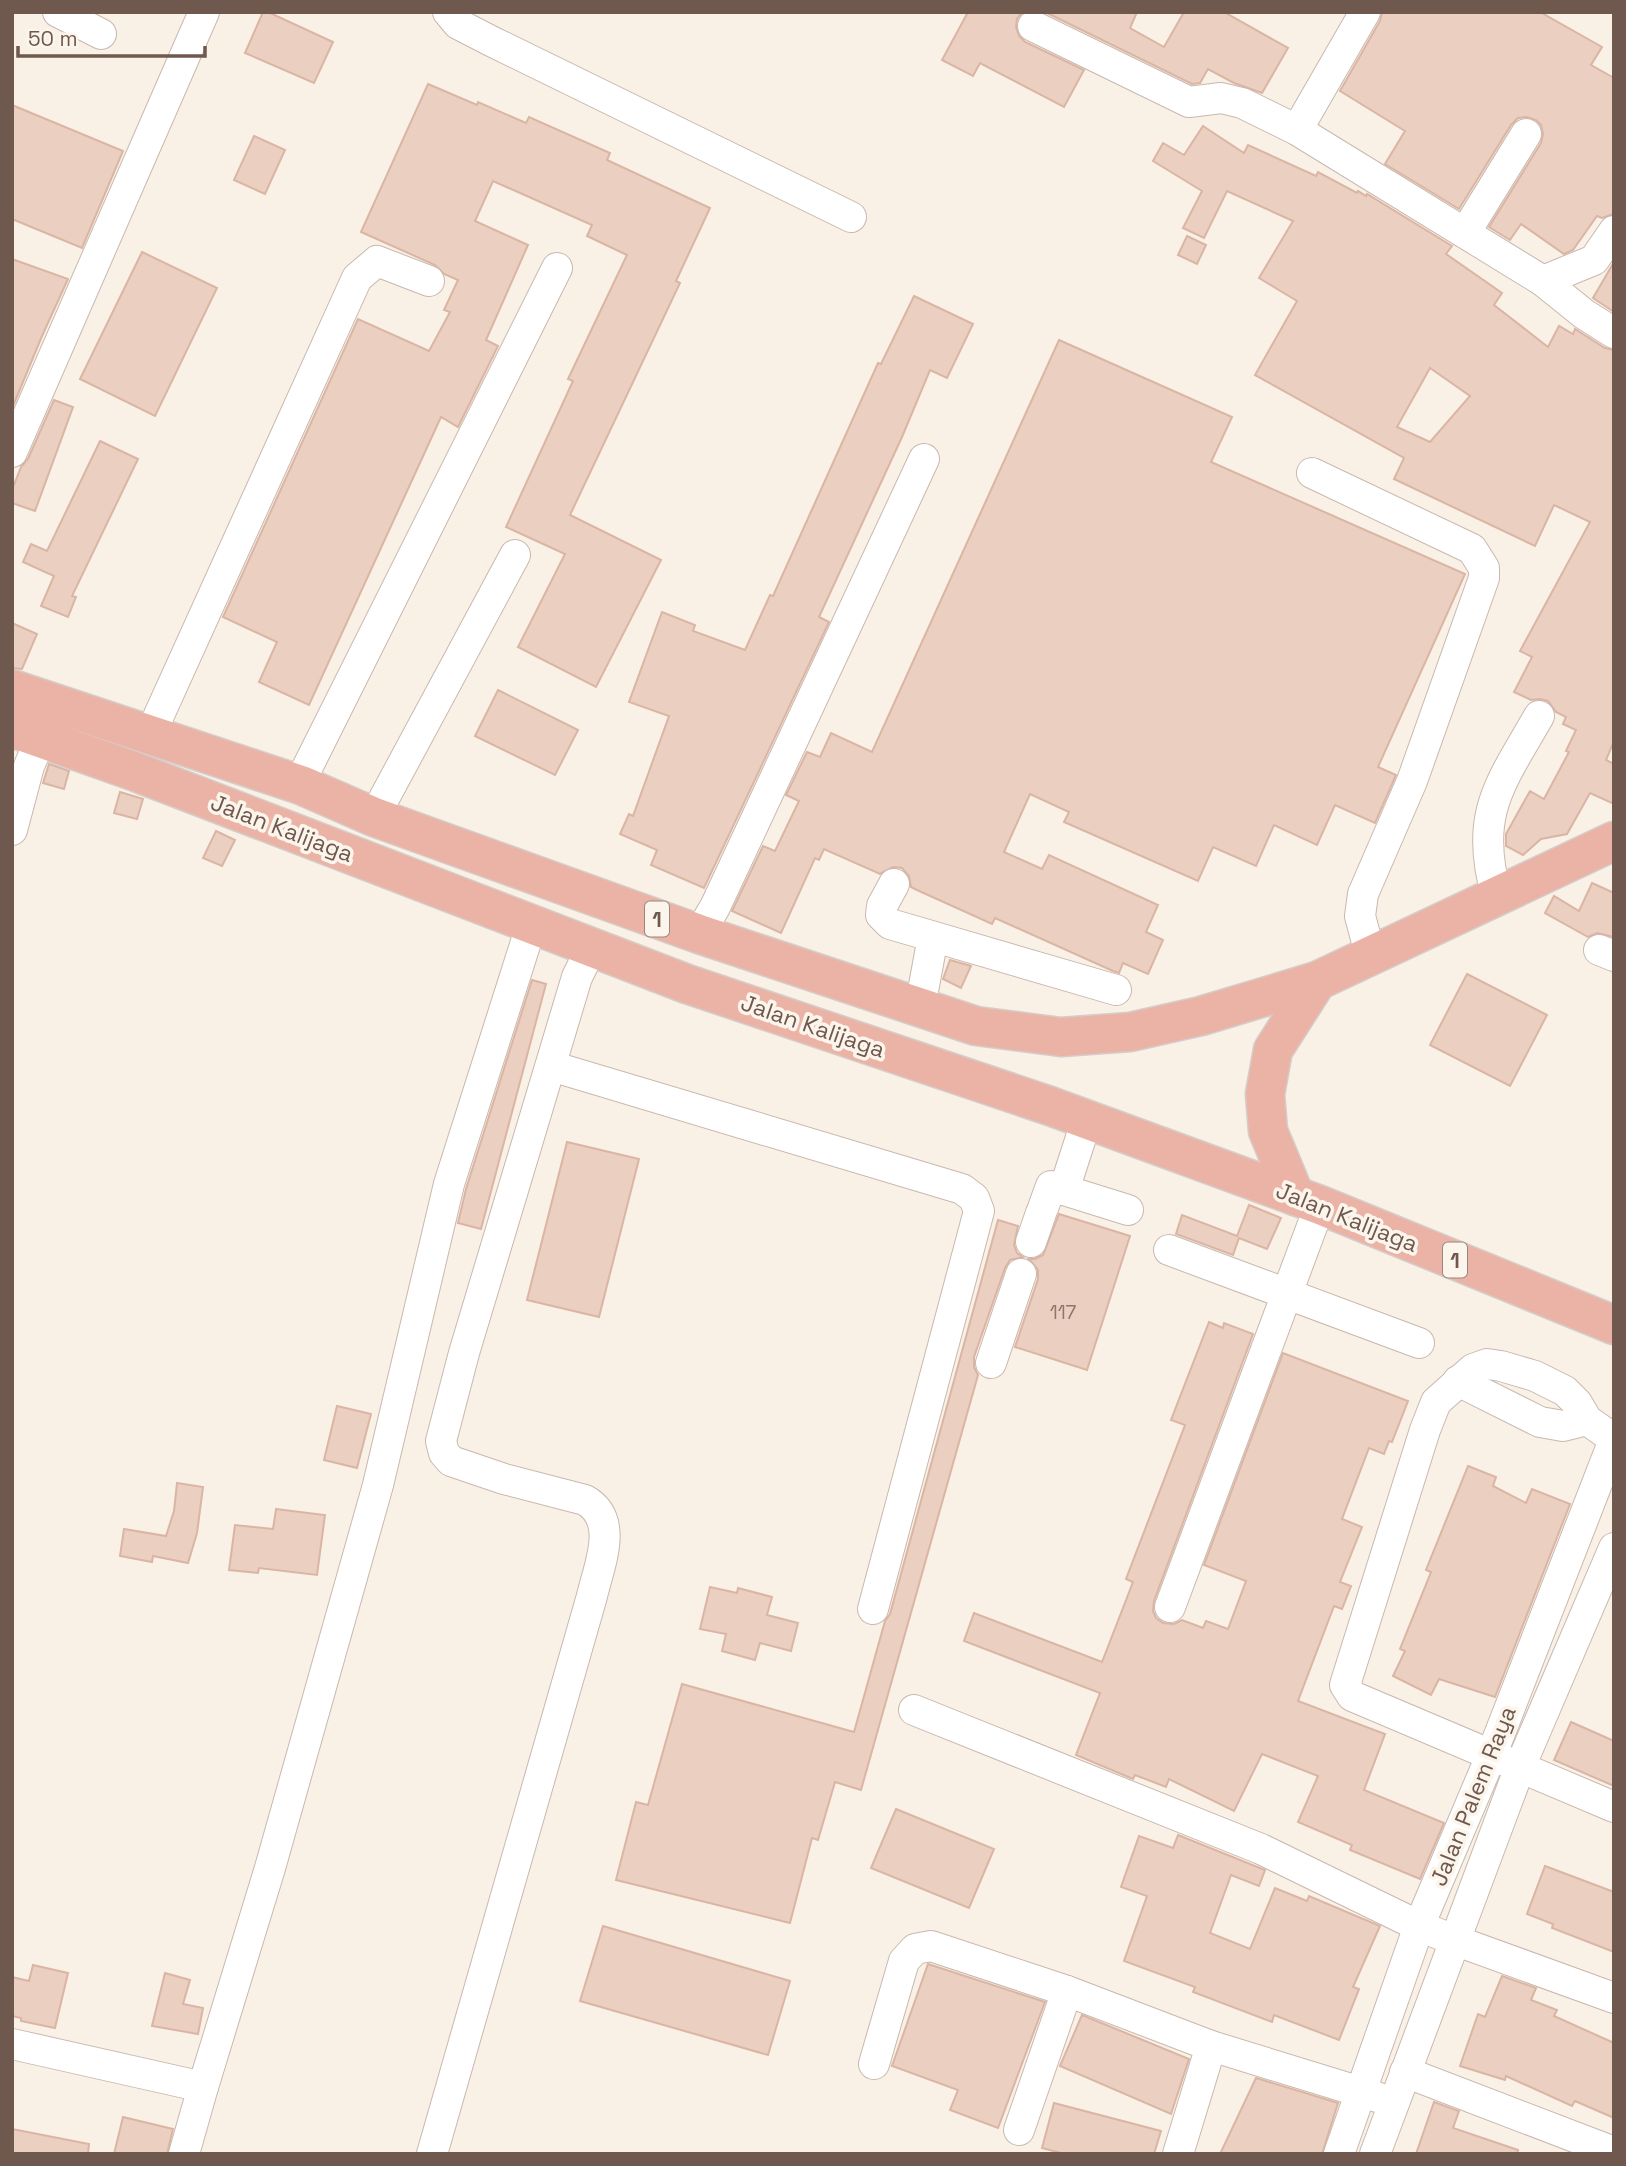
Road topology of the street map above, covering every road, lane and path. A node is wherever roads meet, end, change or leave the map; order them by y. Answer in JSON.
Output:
{"nodes":[{"id":1,"x":58,"y":12,"type":"edge"},
{"id":2,"x":204,"y":12,"type":"edge"},
{"id":3,"x":448,"y":12,"type":"edge"},
{"id":4,"x":1365,"y":12,"type":"edge"},
{"id":5,"x":1033,"y":26,"type":"dead end"},
{"id":6,"x":101,"y":34,"type":"dead end"},
{"id":7,"x":1297,"y":130,"type":"junction"},
{"id":8,"x":1526,"y":134,"type":"dead end"},
{"id":9,"x":851,"y":217,"type":"dead end"},
{"id":10,"x":1614,"y":231,"type":"edge"},
{"id":11,"x":1465,"y":233,"type":"junction"},
{"id":12,"x":557,"y":268,"type":"dead end"},
{"id":13,"x":429,"y":281,"type":"dead end"},
{"id":14,"x":1543,"y":281,"type":"junction"},
{"id":15,"x":1614,"y":333,"type":"edge"},
{"id":16,"x":12,"y":452,"type":"edge"},
{"id":17,"x":924,"y":459,"type":"dead end"},
{"id":18,"x":1312,"y":473,"type":"dead end"},
{"id":19,"x":515,"y":555,"type":"dead end"},
{"id":20,"x":12,"y":689,"type":"edge"},
{"id":21,"x":1539,"y":716,"type":"dead end"},
{"id":22,"x":27,"y":733,"type":"edge"},
{"id":23,"x":149,"y":735,"type":"junction"},
{"id":24,"x":301,"y":785,"type":"junction"},
{"id":25,"x":374,"y":817,"type":"junction"},
{"id":26,"x":12,"y":830,"type":"edge"},
{"id":27,"x":1614,"y":841,"type":"edge"},
{"id":28,"x":894,"y":884,"type":"dead end"},
{"id":29,"x":1497,"y":897,"type":"junction"},
{"id":30,"x":533,"y":923,"type":"junction"},
{"id":31,"x":699,"y":934,"type":"junction"},
{"id":32,"x":933,"y":937,"type":"junction"},
{"id":33,"x":592,"y":947,"type":"junction"},
{"id":34,"x":1371,"y":957,"type":"junction"},
{"id":35,"x":1317,"y":981,"type":"junction"},
{"id":36,"x":687,"y":984,"type":"junction"},
{"id":37,"x":1116,"y":990,"type":"dead end"},
{"id":38,"x":920,"y":1007,"type":"junction"},
{"id":39,"x":551,"y":1066,"type":"junction"},
{"id":40,"x":1087,"y":1119,"type":"junction"},
{"id":41,"x":1308,"y":1200,"type":"junction"},
{"id":42,"x":1049,"y":1204,"type":"junction"},
{"id":43,"x":1128,"y":1210,"type":"dead end"},
{"id":44,"x":1031,"y":1242,"type":"dead end"},
{"id":45,"x":1169,"y":1250,"type":"dead end"},
{"id":46,"x":1021,"y":1274,"type":"dead end"},
{"id":47,"x":1287,"y":1294,"type":"junction"},
{"id":48,"x":1614,"y":1325,"type":"edge"},
{"id":49,"x":1419,"y":1343,"type":"dead end"},
{"id":50,"x":991,"y":1363,"type":"dead end"},
{"id":51,"x":1458,"y":1381,"type":"junction"},
{"id":52,"x":1587,"y":1420,"type":"junction"},
{"id":53,"x":1614,"y":1440,"type":"edge"},
{"id":54,"x":1614,"y":1548,"type":"edge"},
{"id":55,"x":1170,"y":1607,"type":"dead end"},
{"id":56,"x":873,"y":1609,"type":"dead end"},
{"id":57,"x":914,"y":1710,"type":"dead end"},
{"id":58,"x":1491,"y":1756,"type":"junction"},
{"id":59,"x":1520,"y":1767,"type":"junction"},
{"id":60,"x":1614,"y":1807,"type":"edge"},
{"id":61,"x":1419,"y":1926,"type":"junction"},
{"id":62,"x":1454,"y":1940,"type":"junction"},
{"id":63,"x":1067,"y":1991,"type":"junction"},
{"id":64,"x":1614,"y":1998,"type":"edge"},
{"id":65,"x":12,"y":2044,"type":"edge"},
{"id":66,"x":1211,"y":2046,"type":"junction"},
{"id":67,"x":874,"y":2064,"type":"dead end"},
{"id":68,"x":1405,"y":2072,"type":"junction"},
{"id":69,"x":203,"y":2087,"type":"junction"},
{"id":70,"x":1359,"y":2092,"type":"junction"},
{"id":71,"x":1394,"y":2102,"type":"junction"},
{"id":72,"x":1019,"y":2130,"type":"dead end"},
{"id":73,"x":1614,"y":2152,"type":"edge"},
{"id":74,"x":189,"y":2153,"type":"edge"},
{"id":75,"x":432,"y":2154,"type":"edge"},
{"id":76,"x":1178,"y":2154,"type":"edge"},
{"id":77,"x":1339,"y":2154,"type":"edge"},
{"id":78,"x":1375,"y":2154,"type":"edge"}],
"edges":[{"from":1,"to":6,"type":"street"},
{"from":2,"to":16,"type":"street"},
{"from":3,"to":9,"type":"street"},
{"from":4,"to":7,"type":"street"},
{"from":5,"to":7,"type":"street"},
{"from":7,"to":11,"type":"street"},
{"from":8,"to":11,"type":"street"},
{"from":10,"to":14,"type":"street"},
{"from":11,"to":14,"type":"street"},
{"from":12,"to":24,"type":"street"},
{"from":13,"to":23,"type":"street"},
{"from":14,"to":15,"type":"street"},
{"from":17,"to":31,"type":"street"},
{"from":18,"to":34,"type":"street"},
{"from":19,"to":25,"type":"street"},
{"from":20,"to":23,"type":"highway","name":"Jalan Kalijaga","number":"1"},
{"from":21,"to":29,"type":"street"},
{"from":22,"to":26,"type":"street"},
{"from":22,"to":30,"type":"highway","name":"Jalan Kalijaga","number":"1"},
{"from":23,"to":24,"type":"highway","name":"Jalan Kalijaga","number":"1"},
{"from":24,"to":25,"type":"highway","name":"Jalan Kalijaga","number":"1"},
{"from":25,"to":31,"type":"highway","name":"Jalan Kalijaga","number":"1"},
{"from":27,"to":29,"type":"highway","number":"1"},
{"from":28,"to":32,"type":"street"},
{"from":29,"to":34,"type":"highway","number":"1"},
{"from":30,"to":33,"type":"highway","name":"Jalan Kalijaga","number":"1"},
{"from":30,"to":69,"type":"street"},
{"from":31,"to":36,"type":"highway"},
{"from":31,"to":38,"type":"highway","name":"Jalan Kalijaga","number":"1"},
{"from":32,"to":37,"type":"street"},
{"from":32,"to":38,"type":"street"},
{"from":33,"to":36,"type":"highway","name":"Jalan Kalijaga","number":"1"},
{"from":33,"to":39,"type":"street"},
{"from":34,"to":35,"type":"highway","number":"1"},
{"from":35,"to":38,"type":"highway","name":"Jalan Kalijaga","number":"1"},
{"from":35,"to":41,"type":"highway"},
{"from":36,"to":40,"type":"highway","name":"Jalan Kalijaga","number":"1"},
{"from":39,"to":56,"type":"street"},
{"from":39,"to":75,"type":"street"},
{"from":40,"to":41,"type":"highway","name":"Jalan Kalijaga","number":"1"},
{"from":40,"to":42,"type":"street"},
{"from":41,"to":47,"type":"street"},
{"from":41,"to":48,"type":"highway","name":"Jalan Kalijaga","number":"1"},
{"from":42,"to":43,"type":"street"},
{"from":42,"to":44,"type":"street"},
{"from":45,"to":47,"type":"street"},
{"from":46,"to":50,"type":"street"},
{"from":47,"to":49,"type":"street"},
{"from":47,"to":55,"type":"street"},
{"from":51,"to":52,"type":"street"},
{"from":51,"to":52,"type":"street"},
{"from":51,"to":58,"type":"street"},
{"from":52,"to":53,"type":"street"},
{"from":53,"to":58,"type":"street","name":"Jalan Palem Raya"},
{"from":54,"to":59,"type":"street","name":"Jalan Palem Raya"},
{"from":57,"to":61,"type":"street"},
{"from":58,"to":59,"type":"street"},
{"from":58,"to":61,"type":"street","name":"Jalan Palem Raya"},
{"from":59,"to":60,"type":"street"},
{"from":59,"to":62,"type":"street","name":"Jalan Palem Raya"},
{"from":61,"to":62,"type":"street"},
{"from":61,"to":70,"type":"street","name":"Jalan Palem Raya"},
{"from":62,"to":64,"type":"street"},
{"from":62,"to":68,"type":"street","name":"Jalan Palem Raya"},
{"from":63,"to":66,"type":"street"},
{"from":63,"to":67,"type":"street"},
{"from":63,"to":72,"type":"street"},
{"from":65,"to":69,"type":"street"},
{"from":66,"to":70,"type":"street"},
{"from":66,"to":76,"type":"street"},
{"from":68,"to":71,"type":"street","name":"Jalan Palem Raya"},
{"from":68,"to":73,"type":"street"},
{"from":69,"to":74,"type":"street"},
{"from":70,"to":71,"type":"street"},
{"from":70,"to":77,"type":"street","name":"Jalan Palem Raya"},
{"from":71,"to":78,"type":"street","name":"Jalan Palem Raya"}]}
